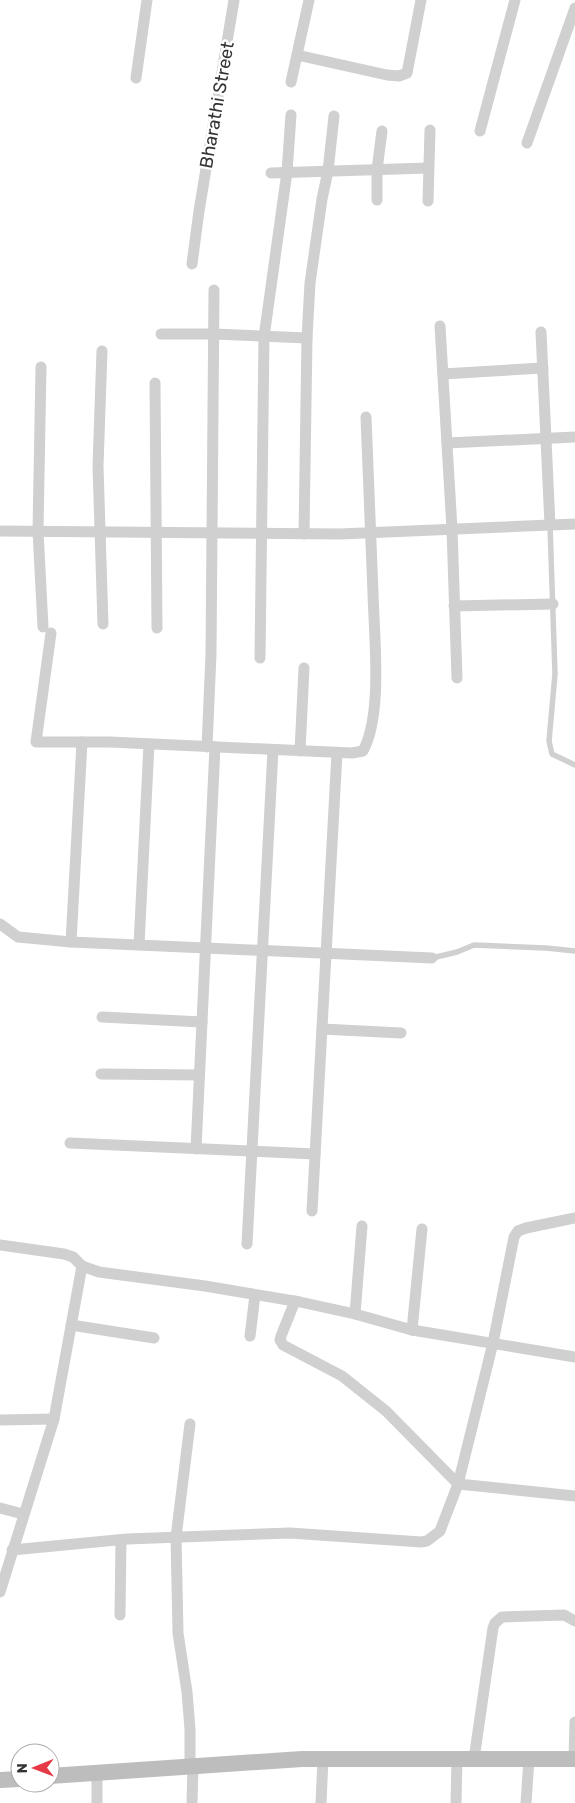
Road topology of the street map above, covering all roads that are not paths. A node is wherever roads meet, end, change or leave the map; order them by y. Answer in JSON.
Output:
{"nodes":[{"id":1,"x":147,"y":0,"type":"edge"},
{"id":2,"x":234,"y":0,"type":"edge"},
{"id":3,"x":309,"y":0,"type":"edge"},
{"id":4,"x":421,"y":0,"type":"edge"},
{"id":5,"x":515,"y":0,"type":"edge"},
{"id":6,"x":575,"y":8,"type":"edge"},
{"id":7,"x":297,"y":55,"type":"junction"},
{"id":8,"x":136,"y":78,"type":"dead end"},
{"id":9,"x":291,"y":82,"type":"dead end"},
{"id":10,"x":291,"y":115,"type":"dead end"},
{"id":11,"x":334,"y":116,"type":"dead end"},
{"id":12,"x":430,"y":130,"type":"dead end"},
{"id":13,"x":382,"y":131,"type":"dead end"},
{"id":14,"x":480,"y":131,"type":"dead end"},
{"id":15,"x":527,"y":143,"type":"dead end"},
{"id":16,"x":428,"y":168,"type":"junction"},
{"id":17,"x":377,"y":170,"type":"junction"},
{"id":18,"x":328,"y":171,"type":"junction"},
{"id":19,"x":287,"y":172,"type":"junction"},
{"id":20,"x":271,"y":173,"type":"dead end"},
{"id":21,"x":377,"y":200,"type":"dead end"},
{"id":22,"x":428,"y":201,"type":"dead end"},
{"id":23,"x":192,"y":264,"type":"dead end"},
{"id":24,"x":214,"y":290,"type":"dead end"},
{"id":25,"x":440,"y":326,"type":"dead end"},
{"id":26,"x":541,"y":332,"type":"dead end"},
{"id":27,"x":161,"y":334,"type":"dead end"},
{"id":28,"x":214,"y":334,"type":"junction"},
{"id":29,"x":264,"y":337,"type":"junction"},
{"id":30,"x":307,"y":338,"type":"junction"},
{"id":31,"x":102,"y":351,"type":"dead end"},
{"id":32,"x":41,"y":367,"type":"dead end"},
{"id":33,"x":543,"y":368,"type":"junction"},
{"id":34,"x":443,"y":374,"type":"junction"},
{"id":35,"x":155,"y":383,"type":"dead end"},
{"id":36,"x":366,"y":418,"type":"dead end"},
{"id":37,"x":575,"y":437,"type":"edge"},
{"id":38,"x":546,"y":438,"type":"junction"},
{"id":39,"x":447,"y":443,"type":"junction"},
{"id":40,"x":575,"y":524,"type":"edge"},
{"id":41,"x":550,"y":525,"type":"junction"},
{"id":42,"x":452,"y":529,"type":"junction"},
{"id":43,"x":0,"y":531,"type":"edge"},
{"id":44,"x":38,"y":531,"type":"junction"},
{"id":45,"x":100,"y":532,"type":"junction"},
{"id":46,"x":155,"y":532,"type":"junction"},
{"id":47,"x":212,"y":533,"type":"junction"},
{"id":48,"x":261,"y":533,"type":"junction"},
{"id":49,"x":371,"y":533,"type":"junction"},
{"id":50,"x":304,"y":534,"type":"junction"},
{"id":51,"x":553,"y":604,"type":"junction"},
{"id":52,"x":454,"y":606,"type":"junction"},
{"id":53,"x":103,"y":624,"type":"dead end"},
{"id":54,"x":157,"y":628,"type":"dead end"},
{"id":55,"x":260,"y":658,"type":"dead end"},
{"id":56,"x":304,"y":668,"type":"dead end"},
{"id":57,"x":457,"y":678,"type":"dead end"},
{"id":58,"x":82,"y":742,"type":"junction"},
{"id":59,"x":149,"y":744,"type":"junction"},
{"id":60,"x":211,"y":747,"type":"junction"},
{"id":61,"x":273,"y":750,"type":"junction"},
{"id":62,"x":300,"y":751,"type":"junction"},
{"id":63,"x":337,"y":753,"type":"junction"},
{"id":64,"x":575,"y":765,"type":"edge"},
{"id":65,"x":0,"y":924,"type":"edge"},
{"id":66,"x":72,"y":942,"type":"junction"},
{"id":67,"x":139,"y":945,"type":"junction"},
{"id":68,"x":205,"y":948,"type":"junction"},
{"id":69,"x":262,"y":951,"type":"junction"},
{"id":70,"x":575,"y":951,"type":"edge"},
{"id":71,"x":326,"y":954,"type":"junction"},
{"id":72,"x":432,"y":958,"type":"joint"},
{"id":73,"x":102,"y":1017,"type":"dead end"},
{"id":74,"x":202,"y":1022,"type":"junction"},
{"id":75,"x":322,"y":1029,"type":"junction"},
{"id":76,"x":401,"y":1033,"type":"dead end"},
{"id":77,"x":101,"y":1074,"type":"dead end"},
{"id":78,"x":199,"y":1075,"type":"junction"},
{"id":79,"x":70,"y":1143,"type":"dead end"},
{"id":80,"x":196,"y":1149,"type":"junction"},
{"id":81,"x":252,"y":1151,"type":"junction"},
{"id":82,"x":315,"y":1154,"type":"junction"},
{"id":83,"x":312,"y":1211,"type":"dead end"},
{"id":84,"x":575,"y":1218,"type":"edge"},
{"id":85,"x":362,"y":1226,"type":"dead end"},
{"id":86,"x":422,"y":1229,"type":"dead end"},
{"id":87,"x":247,"y":1244,"type":"dead end"},
{"id":88,"x":0,"y":1245,"type":"edge"},
{"id":89,"x":82,"y":1266,"type":"junction"},
{"id":90,"x":255,"y":1295,"type":"junction"},
{"id":91,"x":295,"y":1302,"type":"junction"},
{"id":92,"x":355,"y":1314,"type":"junction"},
{"id":93,"x":71,"y":1325,"type":"junction"},
{"id":94,"x":412,"y":1330,"type":"junction"},
{"id":95,"x":250,"y":1336,"type":"dead end"},
{"id":96,"x":154,"y":1338,"type":"dead end"},
{"id":97,"x":493,"y":1343,"type":"junction"},
{"id":98,"x":575,"y":1357,"type":"edge"},
{"id":99,"x":54,"y":1419,"type":"junction"},
{"id":100,"x":0,"y":1420,"type":"edge"},
{"id":101,"x":190,"y":1424,"type":"dead end"},
{"id":102,"x":458,"y":1484,"type":"junction"},
{"id":103,"x":575,"y":1496,"type":"edge"},
{"id":104,"x":0,"y":1508,"type":"edge"},
{"id":105,"x":23,"y":1514,"type":"junction"},
{"id":106,"x":176,"y":1537,"type":"junction"},
{"id":107,"x":121,"y":1540,"type":"junction"},
{"id":108,"x":12,"y":1550,"type":"junction"},
{"id":109,"x":0,"y":1592,"type":"edge"},
{"id":110,"x":120,"y":1615,"type":"dead end"},
{"id":111,"x":575,"y":1620,"type":"edge"},
{"id":112,"x":575,"y":1722,"type":"edge"},
{"id":113,"x":323,"y":1759,"type":"junction"},
{"id":114,"x":457,"y":1759,"type":"junction"},
{"id":115,"x":474,"y":1759,"type":"junction"},
{"id":116,"x":529,"y":1759,"type":"junction"},
{"id":117,"x":574,"y":1759,"type":"edge"},
{"id":118,"x":192,"y":1766,"type":"junction"},
{"id":119,"x":96,"y":1773,"type":"junction"},
{"id":120,"x":60,"y":1775,"type":"edge"},
{"id":121,"x":97,"y":1803,"type":"edge"},
{"id":122,"x":192,"y":1803,"type":"edge"},
{"id":123,"x":321,"y":1803,"type":"edge"},
{"id":124,"x":456,"y":1803,"type":"edge"},
{"id":125,"x":526,"y":1803,"type":"edge"}],
"edges":[{"from":1,"to":8,"type":"street"},
{"from":2,"to":23,"type":"street","name":"Bharathi Street"},
{"from":3,"to":7,"type":"street"},
{"from":4,"to":7,"type":"street"},
{"from":5,"to":14,"type":"street"},
{"from":6,"to":15,"type":"street"},
{"from":7,"to":9,"type":"street"},
{"from":10,"to":19,"type":"street"},
{"from":11,"to":18,"type":"street"},
{"from":12,"to":16,"type":"street"},
{"from":13,"to":17,"type":"street"},
{"from":16,"to":17,"type":"street"},
{"from":16,"to":22,"type":"street"},
{"from":17,"to":18,"type":"street"},
{"from":17,"to":21,"type":"street"},
{"from":18,"to":19,"type":"street"},
{"from":18,"to":30,"type":"street"},
{"from":19,"to":20,"type":"street"},
{"from":19,"to":29,"type":"street"},
{"from":24,"to":28,"type":"street"},
{"from":25,"to":34,"type":"street"},
{"from":26,"to":33,"type":"street"},
{"from":27,"to":28,"type":"street"},
{"from":28,"to":29,"type":"street"},
{"from":28,"to":47,"type":"street"},
{"from":29,"to":30,"type":"street"},
{"from":29,"to":48,"type":"street"},
{"from":30,"to":50,"type":"street"},
{"from":31,"to":45,"type":"street"},
{"from":32,"to":44,"type":"street"},
{"from":33,"to":34,"type":"street"},
{"from":33,"to":38,"type":"street"},
{"from":34,"to":39,"type":"street"},
{"from":35,"to":46,"type":"street"},
{"from":36,"to":49,"type":"street"},
{"from":37,"to":38,"type":"street"},
{"from":38,"to":39,"type":"street"},
{"from":38,"to":41,"type":"street"},
{"from":39,"to":42,"type":"street"},
{"from":40,"to":41,"type":"street"},
{"from":41,"to":42,"type":"street"},
{"from":41,"to":51,"type":"lane"},
{"from":42,"to":49,"type":"street"},
{"from":42,"to":52,"type":"street"},
{"from":43,"to":44,"type":"street"},
{"from":44,"to":45,"type":"street"},
{"from":44,"to":58,"type":"street"},
{"from":45,"to":46,"type":"street"},
{"from":45,"to":53,"type":"street"},
{"from":46,"to":47,"type":"street"},
{"from":46,"to":54,"type":"street"},
{"from":47,"to":48,"type":"street"},
{"from":47,"to":60,"type":"street"},
{"from":48,"to":50,"type":"street"},
{"from":48,"to":55,"type":"street"},
{"from":49,"to":50,"type":"street"},
{"from":49,"to":63,"type":"street"},
{"from":51,"to":52,"type":"street"},
{"from":51,"to":64,"type":"lane"},
{"from":52,"to":57,"type":"street"},
{"from":56,"to":62,"type":"street"},
{"from":58,"to":59,"type":"street"},
{"from":58,"to":66,"type":"street"},
{"from":59,"to":60,"type":"street"},
{"from":59,"to":67,"type":"street"},
{"from":60,"to":61,"type":"street"},
{"from":60,"to":68,"type":"street"},
{"from":61,"to":62,"type":"street"},
{"from":61,"to":69,"type":"street"},
{"from":62,"to":63,"type":"street"},
{"from":63,"to":71,"type":"street"},
{"from":65,"to":66,"type":"street"},
{"from":66,"to":67,"type":"street"},
{"from":67,"to":68,"type":"street"},
{"from":68,"to":69,"type":"street"},
{"from":68,"to":74,"type":"street"},
{"from":69,"to":71,"type":"street"},
{"from":69,"to":81,"type":"street"},
{"from":70,"to":72,"type":"lane"},
{"from":71,"to":72,"type":"street"},
{"from":71,"to":75,"type":"street"},
{"from":73,"to":74,"type":"street"},
{"from":74,"to":78,"type":"street"},
{"from":75,"to":76,"type":"street"},
{"from":75,"to":82,"type":"street"},
{"from":77,"to":78,"type":"street"},
{"from":78,"to":80,"type":"street"},
{"from":79,"to":80,"type":"street"},
{"from":80,"to":81,"type":"street"},
{"from":81,"to":82,"type":"street"},
{"from":81,"to":87,"type":"street"},
{"from":82,"to":83,"type":"street"},
{"from":84,"to":97,"type":"street"},
{"from":85,"to":92,"type":"street"},
{"from":86,"to":94,"type":"street"},
{"from":88,"to":89,"type":"street"},
{"from":89,"to":90,"type":"street"},
{"from":89,"to":93,"type":"street"},
{"from":90,"to":91,"type":"street"},
{"from":90,"to":95,"type":"street"},
{"from":91,"to":92,"type":"street"},
{"from":91,"to":102,"type":"street"},
{"from":92,"to":94,"type":"street"},
{"from":93,"to":96,"type":"street"},
{"from":93,"to":99,"type":"street"},
{"from":94,"to":97,"type":"street"},
{"from":97,"to":98,"type":"street"},
{"from":97,"to":102,"type":"street"},
{"from":99,"to":100,"type":"street"},
{"from":99,"to":105,"type":"street"},
{"from":101,"to":106,"type":"street"},
{"from":102,"to":103,"type":"street"},
{"from":102,"to":106,"type":"street"},
{"from":104,"to":105,"type":"street"},
{"from":105,"to":108,"type":"street"},
{"from":106,"to":107,"type":"street"},
{"from":106,"to":118,"type":"street"},
{"from":107,"to":108,"type":"street"},
{"from":107,"to":110,"type":"street"},
{"from":108,"to":109,"type":"street"},
{"from":111,"to":115,"type":"street"},
{"from":112,"to":117,"type":"street"},
{"from":113,"to":114,"type":"street"},
{"from":113,"to":118,"type":"street"},
{"from":113,"to":123,"type":"street"},
{"from":114,"to":115,"type":"street"},
{"from":114,"to":124,"type":"street"},
{"from":115,"to":116,"type":"street"},
{"from":116,"to":117,"type":"street"},
{"from":116,"to":125,"type":"street"},
{"from":118,"to":119,"type":"street"},
{"from":118,"to":122,"type":"street"},
{"from":119,"to":120,"type":"street"},
{"from":119,"to":121,"type":"street"}]}
